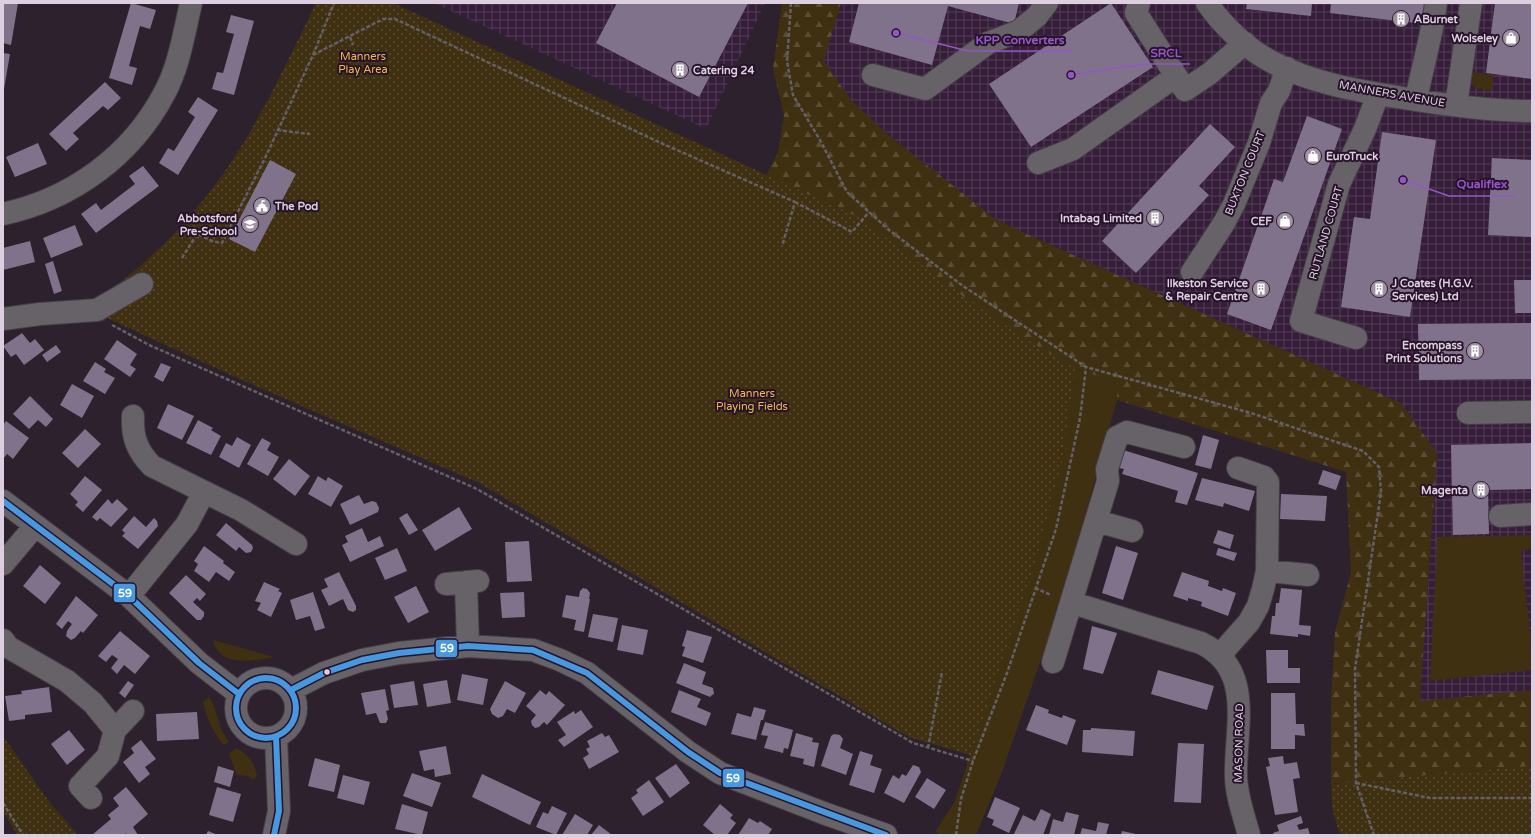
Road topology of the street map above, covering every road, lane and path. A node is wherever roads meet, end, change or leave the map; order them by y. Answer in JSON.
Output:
{"nodes":[{"id":1,"x":191,"y":3,"type":"edge"},
{"id":2,"x":334,"y":3,"type":"edge"},
{"id":3,"x":791,"y":3,"type":"edge"},
{"id":4,"x":1047,"y":3,"type":"edge"},
{"id":5,"x":1139,"y":3,"type":"edge"},
{"id":6,"x":1436,"y":3,"type":"edge"},
{"id":7,"x":1471,"y":3,"type":"edge"},
{"id":8,"x":1210,"y":4,"type":"edge"},
{"id":9,"x":350,"y":37,"type":"junction"},
{"id":10,"x":1245,"y":43,"type":"junction"},
{"id":11,"x":353,"y":45,"type":"dead end"},
{"id":12,"x":313,"y":55,"type":"junction"},
{"id":13,"x":1287,"y":68,"type":"junction"},
{"id":14,"x":873,"y":74,"type":"dead end"},
{"id":15,"x":1176,"y":76,"type":"junction"},
{"id":16,"x":1378,"y":94,"type":"junction"},
{"id":17,"x":1416,"y":100,"type":"junction"},
{"id":18,"x":1456,"y":106,"type":"junction"},
{"id":19,"x":1532,"y":112,"type":"edge"},
{"id":20,"x":277,"y":130,"type":"junction"},
{"id":21,"x":310,"y":134,"type":"dead end"},
{"id":22,"x":1038,"y":163,"type":"dead end"},
{"id":23,"x":795,"y":202,"type":"junction"},
{"id":24,"x":869,"y":212,"type":"junction"},
{"id":25,"x":3,"y":214,"type":"edge"},
{"id":26,"x":782,"y":246,"type":"dead end"},
{"id":27,"x":182,"y":258,"type":"dead end"},
{"id":28,"x":1192,"y":272,"type":"dead end"},
{"id":29,"x":142,"y":284,"type":"dead end"},
{"id":30,"x":97,"y":310,"type":"junction"},
{"id":31,"x":3,"y":319,"type":"edge"},
{"id":32,"x":1356,"y":338,"type":"dead end"},
{"id":33,"x":1086,"y":367,"type":"junction"},
{"id":34,"x":1532,"y":412,"type":"edge"},
{"id":35,"x":1468,"y":413,"type":"dead end"},
{"id":36,"x":133,"y":416,"type":"dead end"},
{"id":37,"x":1184,"y":448,"type":"dead end"},
{"id":38,"x":1238,"y":468,"type":"dead end"},
{"id":39,"x":204,"y":492,"type":"junction"},
{"id":40,"x":3,"y":501,"type":"edge"},
{"id":41,"x":1532,"y":514,"type":"edge"},
{"id":42,"x":1500,"y":516,"type":"dead end"},
{"id":43,"x":1097,"y":521,"type":"junction"},
{"id":44,"x":35,"y":526,"type":"junction"},
{"id":45,"x":1132,"y":531,"type":"dead end"},
{"id":46,"x":296,"y":544,"type":"dead end"},
{"id":47,"x":3,"y":564,"type":"edge"},
{"id":48,"x":1267,"y":572,"type":"junction"},
{"id":49,"x":1308,"y":575,"type":"dead end"},
{"id":50,"x":464,"y":582,"type":"dead end"},
{"id":51,"x":129,"y":596,"type":"junction"},
{"id":52,"x":1073,"y":603,"type":"junction"},
{"id":53,"x":3,"y":640,"type":"edge"},
{"id":54,"x":468,"y":646,"type":"junction"},
{"id":55,"x":1220,"y":655,"type":"junction"},
{"id":56,"x":1053,"y":662,"type":"dead end"},
{"id":57,"x":942,"y":672,"type":"dead end"},
{"id":58,"x":291,"y":690,"type":"junction"},
{"id":59,"x":239,"y":694,"type":"junction"},
{"id":60,"x":133,"y":711,"type":"dead end"},
{"id":61,"x":115,"y":730,"type":"junction"},
{"id":62,"x":276,"y":737,"type":"junction"},
{"id":63,"x":928,"y":748,"type":"junction"},
{"id":64,"x":973,"y":761,"type":"junction"},
{"id":65,"x":1356,"y":783,"type":"junction"},
{"id":66,"x":91,"y":798,"type":"dead end"},
{"id":67,"x":1532,"y":798,"type":"edge"},
{"id":68,"x":3,"y":803,"type":"edge"},
{"id":69,"x":23,"y":835,"type":"edge"},
{"id":70,"x":274,"y":835,"type":"edge"},
{"id":71,"x":886,"y":835,"type":"edge"},
{"id":72,"x":956,"y":835,"type":"edge"},
{"id":73,"x":1249,"y":835,"type":"edge"},
{"id":74,"x":1374,"y":835,"type":"edge"}],
"edges":[{"from":1,"to":25,"type":"street"},
{"from":2,"to":12,"type":"path"},
{"from":3,"to":24,"type":"path"},
{"from":4,"to":14,"type":"street"},
{"from":5,"to":15,"type":"street"},
{"from":6,"to":17,"type":"street"},
{"from":7,"to":18,"type":"street"},
{"from":8,"to":10,"type":"street","name":"MANNERS AVENUE"},
{"from":9,"to":11,"type":"path"},
{"from":9,"to":12,"type":"path"},
{"from":9,"to":23,"type":"path"},
{"from":10,"to":13,"type":"street","name":"MANNERS AVENUE"},
{"from":10,"to":15,"type":"street"},
{"from":12,"to":20,"type":"path"},
{"from":13,"to":16,"type":"street","name":"MANNERS AVENUE"},
{"from":13,"to":28,"type":"street","name":"BUXTON COURT"},
{"from":15,"to":22,"type":"street"},
{"from":16,"to":17,"type":"street","name":"MANNERS AVENUE"},
{"from":16,"to":32,"type":"street","name":"RUTLAND COURT"},
{"from":17,"to":18,"type":"street","name":"MANNERS AVENUE"},
{"from":18,"to":19,"type":"street","name":"MANNERS AVENUE"},
{"from":20,"to":21,"type":"path"},
{"from":20,"to":27,"type":"path"},
{"from":23,"to":24,"type":"path"},
{"from":23,"to":26,"type":"path"},
{"from":24,"to":33,"type":"path"},
{"from":29,"to":30,"type":"street"},
{"from":30,"to":31,"type":"street"},
{"from":30,"to":63,"type":"path"},
{"from":33,"to":64,"type":"path"},
{"from":33,"to":65,"type":"path"},
{"from":34,"to":35,"type":"street"},
{"from":36,"to":39,"type":"street"},
{"from":37,"to":43,"type":"street"},
{"from":38,"to":48,"type":"street"},
{"from":39,"to":46,"type":"street"},
{"from":39,"to":51,"type":"street"},
{"from":40,"to":44,"type":"street"},
{"from":41,"to":42,"type":"street"},
{"from":43,"to":45,"type":"street"},
{"from":43,"to":52,"type":"street"},
{"from":44,"to":47,"type":"street"},
{"from":44,"to":51,"type":"street"},
{"from":48,"to":49,"type":"street"},
{"from":48,"to":55,"type":"street"},
{"from":50,"to":54,"type":"street"},
{"from":51,"to":59,"type":"street"},
{"from":52,"to":55,"type":"street","name":"MASON ROAD"},
{"from":52,"to":56,"type":"street"},
{"from":53,"to":61,"type":"street"},
{"from":54,"to":58,"type":"street"},
{"from":54,"to":71,"type":"street"},
{"from":55,"to":73,"type":"street","name":"MASON ROAD"},
{"from":57,"to":63,"type":"path"},
{"from":58,"to":59,"type":"street"},
{"from":58,"to":62,"type":"street"},
{"from":59,"to":62,"type":"street"},
{"from":60,"to":61,"type":"street"},
{"from":61,"to":66,"type":"street"},
{"from":62,"to":70,"type":"street"},
{"from":63,"to":64,"type":"path"},
{"from":64,"to":72,"type":"path"},
{"from":65,"to":67,"type":"path"},
{"from":65,"to":74,"type":"path"},
{"from":68,"to":69,"type":"path"}]}
